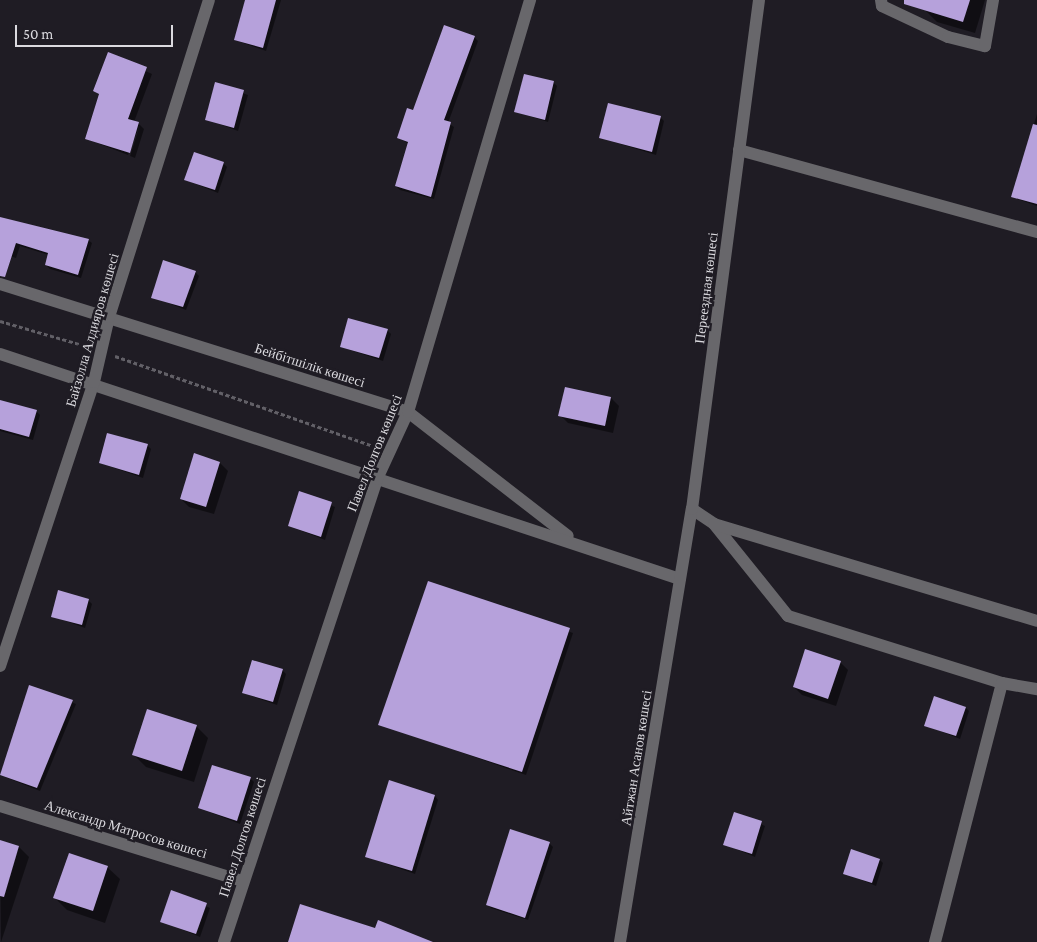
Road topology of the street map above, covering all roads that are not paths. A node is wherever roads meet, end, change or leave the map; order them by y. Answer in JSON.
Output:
{"nodes":[{"id":1,"x":210,"y":0,"type":"edge"},
{"id":2,"x":530,"y":0,"type":"edge"},
{"id":3,"x":759,"y":0,"type":"edge"},
{"id":4,"x":881,"y":0,"type":"edge"},
{"id":5,"x":993,"y":0,"type":"edge"},
{"id":6,"x":739,"y":150,"type":"junction"},
{"id":7,"x":1037,"y":232,"type":"edge"},
{"id":8,"x":0,"y":284,"type":"edge"},
{"id":9,"x":109,"y":317,"type":"junction"},
{"id":10,"x":0,"y":354,"type":"edge"},
{"id":11,"x":94,"y":382,"type":"junction"},
{"id":12,"x":408,"y":412,"type":"junction"},
{"id":13,"x":377,"y":479,"type":"junction"},
{"id":14,"x":692,"y":509,"type":"junction"},
{"id":15,"x":714,"y":524,"type":"junction"},
{"id":16,"x":576,"y":542,"type":"junction"},
{"id":17,"x":680,"y":579,"type":"junction"},
{"id":18,"x":1037,"y":621,"type":"edge"},
{"id":19,"x":0,"y":666,"type":"edge"},
{"id":20,"x":1002,"y":683,"type":"junction"},
{"id":21,"x":1037,"y":689,"type":"edge"},
{"id":22,"x":0,"y":806,"type":"edge"},
{"id":23,"x":242,"y":880,"type":"junction"},
{"id":24,"x":224,"y":942,"type":"edge"},
{"id":25,"x":620,"y":942,"type":"edge"},
{"id":26,"x":935,"y":942,"type":"edge"}],
"edges":[{"from":1,"to":9,"type":"street","name":"Байзолла Алдияров көшесі"},
{"from":2,"to":12,"type":"street","name":"Павел Долгов көшесі"},
{"from":3,"to":6,"type":"street","name":"Переездная көшесі"},
{"from":4,"to":5,"type":"street"},
{"from":6,"to":7,"type":"street"},
{"from":6,"to":14,"type":"street","name":"Переездная көшесі"},
{"from":8,"to":9,"type":"street","name":"Бейбітшілік көшесі"},
{"from":9,"to":11,"type":"street","name":"Байзолла Алдияров көшесі"},
{"from":9,"to":12,"type":"street","name":"Бейбітшілік көшесі"},
{"from":10,"to":11,"type":"street","name":"Бейбітшілік көшесі"},
{"from":11,"to":13,"type":"street","name":"Бейбітшілік көшесі"},
{"from":11,"to":19,"type":"street","name":"Байзолла Алдияров көшесі"},
{"from":12,"to":13,"type":"street","name":"Павел Долгов көшесі"},
{"from":12,"to":16,"type":"street","name":"Бейбітшілік көшесі"},
{"from":13,"to":16,"type":"street","name":"Бейбітшілік көшесі"},
{"from":13,"to":23,"type":"street","name":"Павел Долгов көшесі"},
{"from":14,"to":15,"type":"street"},
{"from":14,"to":17,"type":"street","name":"Переездная көшесі"},
{"from":15,"to":18,"type":"street"},
{"from":15,"to":20,"type":"street"},
{"from":16,"to":17,"type":"street","name":"Бейбітшілік көшесі"},
{"from":17,"to":25,"type":"street","name":"Айтжан Асанов көшесі"},
{"from":20,"to":21,"type":"street"},
{"from":20,"to":26,"type":"street"},
{"from":22,"to":23,"type":"street","name":"Александр Матросов көшесі"},
{"from":23,"to":24,"type":"street","name":"Павел Долгов көшесі"}]}
